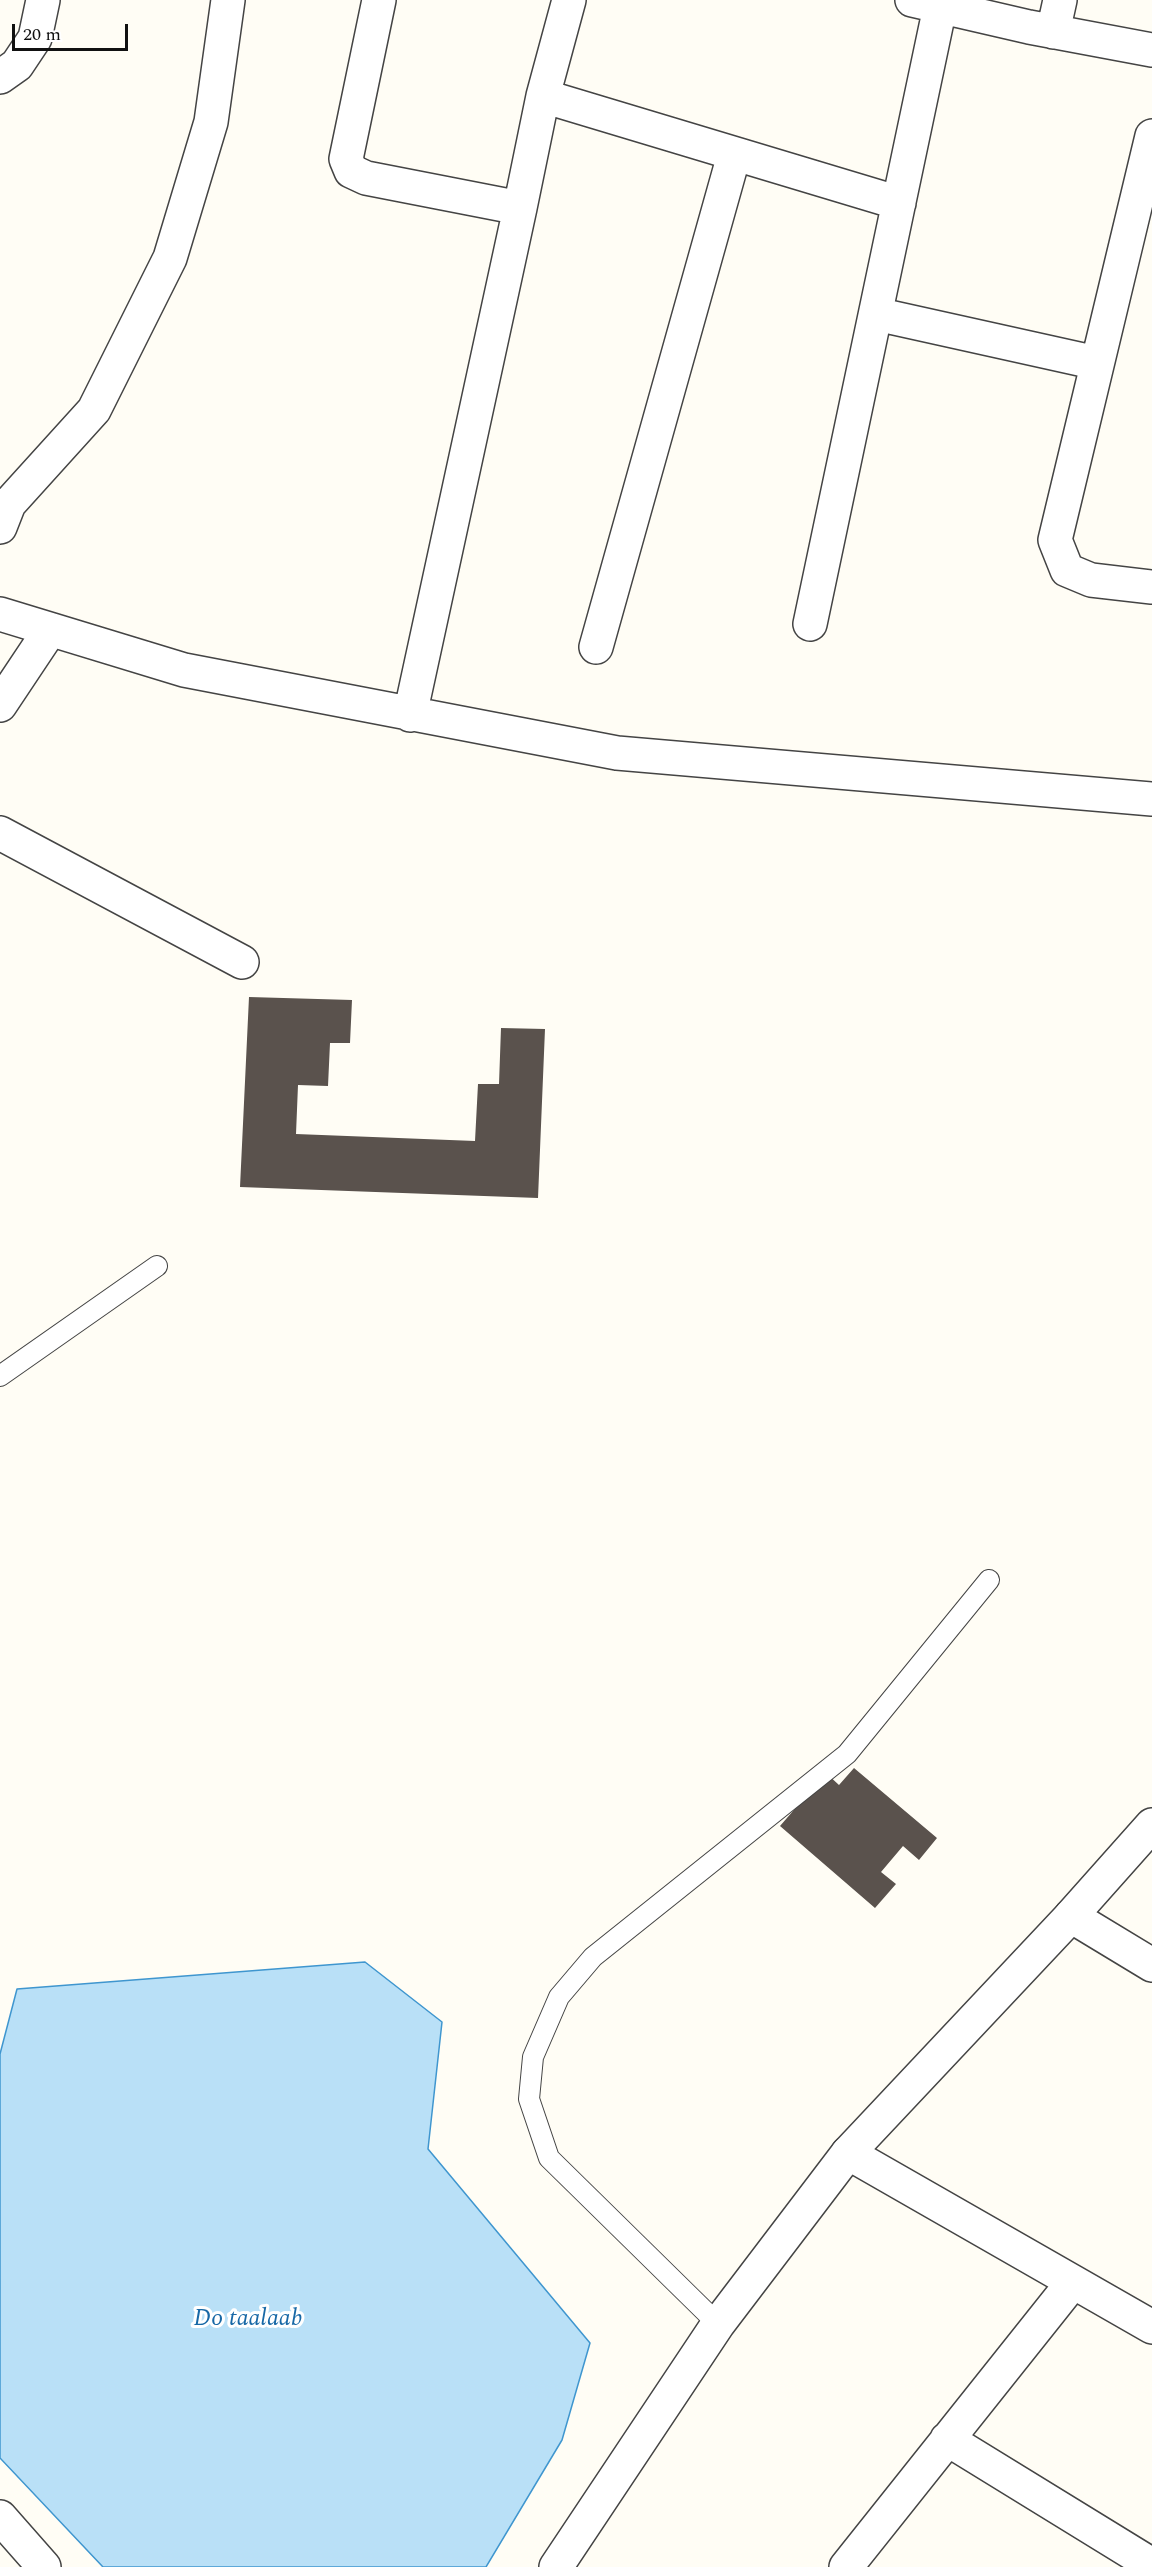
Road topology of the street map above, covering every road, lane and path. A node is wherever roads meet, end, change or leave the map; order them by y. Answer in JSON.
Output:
{"nodes":[{"id":1,"x":43,"y":0,"type":"edge"},
{"id":2,"x":228,"y":0,"type":"edge"},
{"id":3,"x":379,"y":0,"type":"edge"},
{"id":4,"x":569,"y":0,"type":"edge"},
{"id":5,"x":1060,"y":0,"type":"edge"},
{"id":6,"x":926,"y":3,"type":"edge"},
{"id":7,"x":1053,"y":32,"type":"junction"},
{"id":8,"x":1152,"y":50,"type":"edge"},
{"id":9,"x":0,"y":77,"type":"edge"},
{"id":10,"x":543,"y":96,"type":"junction"},
{"id":11,"x":1152,"y":136,"type":"edge"},
{"id":12,"x":734,"y":155,"type":"junction"},
{"id":13,"x":899,"y":203,"type":"junction"},
{"id":14,"x":520,"y":208,"type":"junction"},
{"id":15,"x":876,"y":314,"type":"junction"},
{"id":16,"x":1097,"y":363,"type":"junction"},
{"id":17,"x":0,"y":527,"type":"edge"},
{"id":18,"x":1152,"y":587,"type":"edge"},
{"id":19,"x":0,"y":614,"type":"edge"},
{"id":20,"x":810,"y":624,"type":"dead end"},
{"id":21,"x":50,"y":630,"type":"junction"},
{"id":22,"x":596,"y":646,"type":"dead end"},
{"id":23,"x":0,"y":705,"type":"edge"},
{"id":24,"x":410,"y":715,"type":"junction"},
{"id":25,"x":1152,"y":799,"type":"edge"},
{"id":26,"x":0,"y":833,"type":"edge"},
{"id":27,"x":242,"y":962,"type":"dead end"},
{"id":28,"x":157,"y":1266,"type":"dead end"},
{"id":29,"x":0,"y":1376,"type":"edge"},
{"id":30,"x":989,"y":1581,"type":"dead end"},
{"id":31,"x":1152,"y":1826,"type":"edge"},
{"id":32,"x":1071,"y":1917,"type":"junction"},
{"id":33,"x":1152,"y":1965,"type":"edge"},
{"id":34,"x":848,"y":2153,"type":"junction"},
{"id":35,"x":1073,"y":2282,"type":"junction"},
{"id":36,"x":718,"y":2324,"type":"junction"},
{"id":37,"x":1152,"y":2327,"type":"edge"},
{"id":38,"x":947,"y":2439,"type":"junction"},
{"id":39,"x":0,"y":2517,"type":"edge"},
{"id":40,"x":1152,"y":2565,"type":"edge"},
{"id":41,"x":44,"y":2567,"type":"edge"},
{"id":42,"x":556,"y":2567,"type":"edge"},
{"id":43,"x":846,"y":2567,"type":"edge"}],
"edges":[{"from":1,"to":9,"type":"street"},
{"from":2,"to":17,"type":"street"},
{"from":3,"to":14,"type":"street"},
{"from":4,"to":10,"type":"street"},
{"from":5,"to":7,"type":"street"},
{"from":6,"to":7,"type":"street"},
{"from":6,"to":13,"type":"street"},
{"from":7,"to":8,"type":"street"},
{"from":10,"to":12,"type":"street"},
{"from":10,"to":14,"type":"street"},
{"from":11,"to":16,"type":"street"},
{"from":12,"to":13,"type":"street"},
{"from":12,"to":22,"type":"street"},
{"from":13,"to":15,"type":"street"},
{"from":14,"to":24,"type":"street"},
{"from":15,"to":16,"type":"street"},
{"from":15,"to":20,"type":"street"},
{"from":16,"to":18,"type":"street"},
{"from":19,"to":21,"type":"street"},
{"from":21,"to":23,"type":"street"},
{"from":21,"to":24,"type":"street"},
{"from":24,"to":25,"type":"street"},
{"from":26,"to":27,"type":"street"},
{"from":28,"to":29,"type":"lane"},
{"from":30,"to":36,"type":"lane"},
{"from":31,"to":32,"type":"street"},
{"from":32,"to":33,"type":"street"},
{"from":32,"to":34,"type":"street"},
{"from":34,"to":35,"type":"street"},
{"from":34,"to":36,"type":"street"},
{"from":35,"to":37,"type":"street"},
{"from":35,"to":38,"type":"street"},
{"from":36,"to":42,"type":"street"},
{"from":38,"to":40,"type":"street"},
{"from":38,"to":43,"type":"street"},
{"from":39,"to":41,"type":"street"}]}
